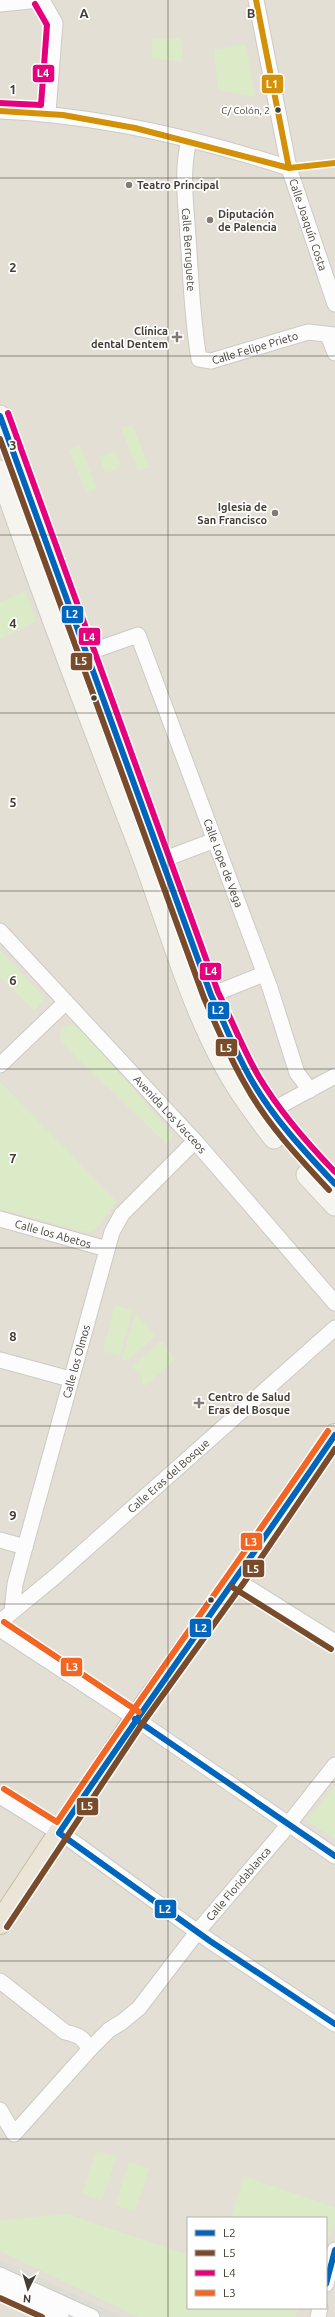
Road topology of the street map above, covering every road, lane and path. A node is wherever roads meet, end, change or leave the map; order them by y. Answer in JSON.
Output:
{"nodes":[{"id":1,"x":41,"y":0,"type":"edge"},
{"id":2,"x":256,"y":0,"type":"edge"},
{"id":3,"x":0,"y":4,"type":"edge"},
{"id":4,"x":0,"y":111,"type":"edge"},
{"id":5,"x":48,"y":113,"type":"junction"},
{"id":6,"x":189,"y":140,"type":"junction"},
{"id":7,"x":288,"y":168,"type":"junction"},
{"id":8,"x":335,"y":304,"type":"edge"},
{"id":9,"x":332,"y":335,"type":"edge"},
{"id":10,"x":335,"y":353,"type":"edge"},
{"id":11,"x":199,"y":359,"type":"joint"},
{"id":12,"x":0,"y":418,"type":"edge"},
{"id":13,"x":0,"y":471,"type":"edge"},
{"id":14,"x":88,"y":653,"type":"junction"},
{"id":15,"x":68,"y":660,"type":"junction"},
{"id":16,"x":215,"y":840,"type":"junction"},
{"id":17,"x":162,"y":860,"type":"junction"},
{"id":18,"x":0,"y":931,"type":"edge"},
{"id":19,"x":264,"y":974,"type":"junction"},
{"id":20,"x":211,"y":995,"type":"junction"},
{"id":21,"x":66,"y":1002,"type":"junction"},
{"id":22,"x":0,"y":1065,"type":"edge"},
{"id":23,"x":335,"y":1076,"type":"edge"},
{"id":24,"x":310,"y":1090,"type":"junction"},
{"id":25,"x":265,"y":1114,"type":"junction"},
{"id":26,"x":195,"y":1141,"type":"junction"},
{"id":27,"x":334,"y":1181,"type":"edge"},
{"id":28,"x":335,"y":1205,"type":"edge"},
{"id":29,"x":0,"y":1218,"type":"edge"},
{"id":30,"x":107,"y":1249,"type":"junction"},
{"id":31,"x":335,"y":1303,"type":"edge"},
{"id":32,"x":335,"y":1328,"type":"edge"},
{"id":33,"x":0,"y":1360,"type":"edge"},
{"id":34,"x":70,"y":1379,"type":"junction"},
{"id":35,"x":335,"y":1435,"type":"edge"},
{"id":36,"x":0,"y":1540,"type":"edge"},
{"id":37,"x":25,"y":1547,"type":"junction"},
{"id":38,"x":236,"y":1580,"type":"junction"},
{"id":39,"x":15,"y":1584,"type":"junction"},
{"id":40,"x":34,"y":1594,"type":"junction"},
{"id":41,"x":12,"y":1611,"type":"junction"},
{"id":42,"x":0,"y":1622,"type":"edge"},
{"id":43,"x":0,"y":1629,"type":"edge"},
{"id":44,"x":335,"y":1642,"type":"edge"},
{"id":45,"x":135,"y":1719,"type":"junction"},
{"id":46,"x":335,"y":1765,"type":"edge"},
{"id":47,"x":0,"y":1796,"type":"edge"},
{"id":48,"x":289,"y":1823,"type":"junction"},
{"id":49,"x":60,"y":1833,"type":"junction"},
{"id":50,"x":335,"y":1856,"type":"edge"},
{"id":51,"x":0,"y":1923,"type":"edge"},
{"id":52,"x":198,"y":1932,"type":"junction"},
{"id":53,"x":0,"y":1981,"type":"edge"},
{"id":54,"x":335,"y":2024,"type":"edge"},
{"id":55,"x":109,"y":2030,"type":"junction"},
{"id":56,"x":78,"y":2035,"type":"junction"},
{"id":57,"x":89,"y":2050,"type":"junction"},
{"id":58,"x":0,"y":2110,"type":"edge"},
{"id":59,"x":335,"y":2250,"type":"edge"},
{"id":60,"x":0,"y":2275,"type":"edge"},
{"id":61,"x":327,"y":2280,"type":"edge"},
{"id":62,"x":0,"y":2289,"type":"edge"},
{"id":63,"x":61,"y":2317,"type":"edge"},
{"id":64,"x":92,"y":2317,"type":"edge"}],
"edges":[{"from":1,"to":3,"type":"street"},
{"from":1,"to":5,"type":"street"},
{"from":2,"to":7,"type":"street","name":"Calle Joaquín Costa"},
{"from":4,"to":5,"type":"street"},
{"from":5,"to":6,"type":"street"},
{"from":6,"to":7,"type":"street"},
{"from":6,"to":11,"type":"street","name":"Calle Berruguete"},
{"from":7,"to":8,"type":"street","name":"Calle Joaquín Costa"},
{"from":9,"to":10,"type":"street"},
{"from":9,"to":11,"type":"street","name":"Calle Felipe Prieto"},
{"from":12,"to":14,"type":"main road"},
{"from":13,"to":15,"type":"main road"},
{"from":14,"to":15,"type":"street"},
{"from":14,"to":16,"type":"street","name":"Calle Lope de Vega"},
{"from":14,"to":17,"type":"main road"},
{"from":15,"to":25,"type":"main road"},
{"from":16,"to":17,"type":"street"},
{"from":16,"to":19,"type":"street","name":"Calle Lope de Vega"},
{"from":17,"to":20,"type":"main road"},
{"from":18,"to":21,"type":"street","name":"Avenida Los Vacceos"},
{"from":19,"to":20,"type":"street"},
{"from":19,"to":24,"type":"street","name":"Calle Lope de Vega"},
{"from":20,"to":25,"type":"main road"},
{"from":21,"to":22,"type":"street"},
{"from":21,"to":26,"type":"street","name":"Avenida Los Vacceos"},
{"from":23,"to":24,"type":"street"},
{"from":24,"to":25,"type":"street"},
{"from":25,"to":27,"type":"main road"},
{"from":25,"to":28,"type":"main road"},
{"from":26,"to":30,"type":"street","name":"Calle los Olmos"},
{"from":26,"to":31,"type":"street","name":"Avenida Los Vacceos"},
{"from":29,"to":30,"type":"street","name":"Calle los Abetos"},
{"from":30,"to":34,"type":"street","name":"Calle los Olmos"},
{"from":32,"to":40,"type":"street","name":"Calle Eras del Bosque"},
{"from":33,"to":34,"type":"street"},
{"from":34,"to":37,"type":"street","name":"Calle los Olmos"},
{"from":35,"to":38,"type":"highway"},
{"from":36,"to":37,"type":"street"},
{"from":37,"to":39,"type":"street","name":"Calle los Olmos"},
{"from":38,"to":44,"type":"street"},
{"from":38,"to":45,"type":"highway"},
{"from":39,"to":40,"type":"street"},
{"from":39,"to":41,"type":"street","name":"Calle los Olmos"},
{"from":40,"to":41,"type":"street","name":"Calle Eras del Bosque"},
{"from":41,"to":42,"type":"street","name":"Calle Eras del Bosque"},
{"from":43,"to":45,"type":"street"},
{"from":45,"to":48,"type":"street"},
{"from":45,"to":49,"type":"highway"},
{"from":46,"to":48,"type":"street","name":"Calle Floridablanca"},
{"from":47,"to":49,"type":"street"},
{"from":48,"to":50,"type":"street"},
{"from":48,"to":52,"type":"street","name":"Calle Floridablanca"},
{"from":49,"to":51,"type":"highway"},
{"from":49,"to":52,"type":"street"},
{"from":52,"to":54,"type":"street"},
{"from":52,"to":55,"type":"street","name":"Calle Floridablanca"},
{"from":53,"to":56,"type":"street"},
{"from":55,"to":56,"type":"street"},
{"from":55,"to":57,"type":"street","name":"Calle Floridablanca"},
{"from":56,"to":57,"type":"street"},
{"from":57,"to":58,"type":"street","name":"Calle Floridablanca"},
{"from":59,"to":61,"type":"street"},
{"from":60,"to":64,"type":"street"},
{"from":62,"to":63,"type":"street"}]}
